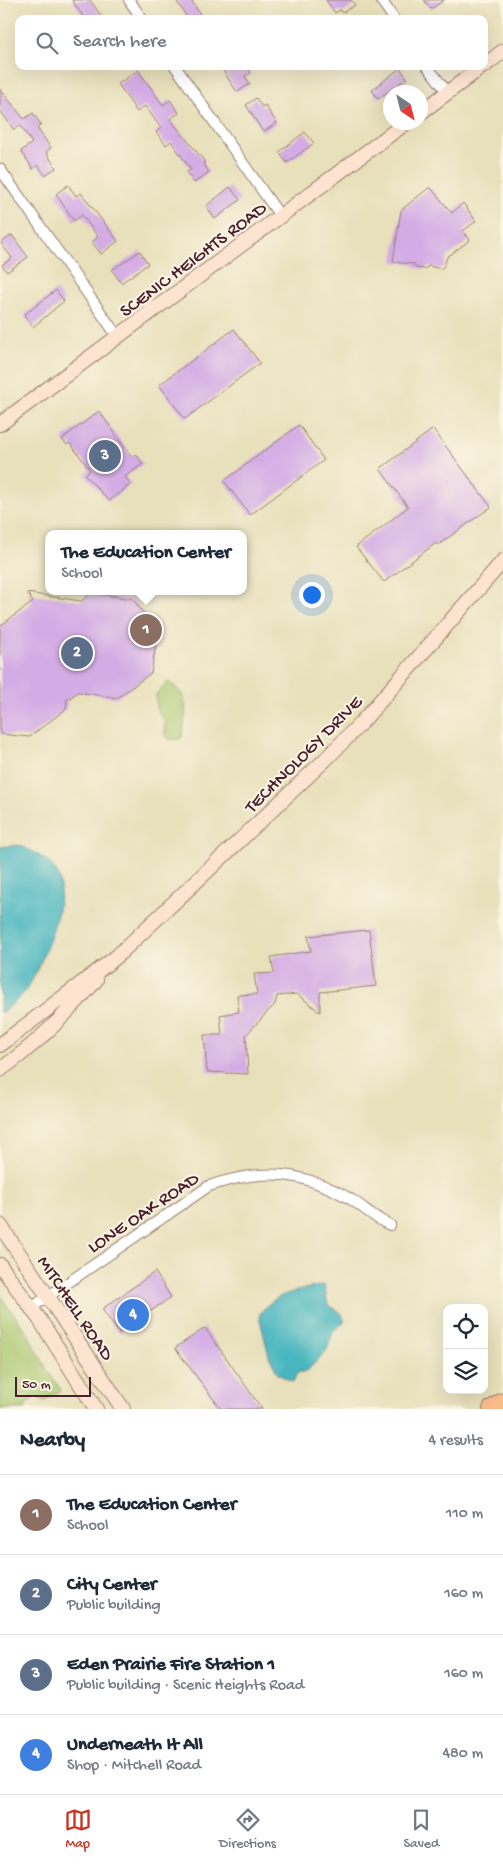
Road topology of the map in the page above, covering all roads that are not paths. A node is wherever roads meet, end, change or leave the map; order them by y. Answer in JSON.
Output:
{"nodes":[{"id":1,"x":129,"y":0,"type":"edge"},
{"id":2,"x":381,"y":0,"type":"edge"},
{"id":3,"x":139,"y":15,"type":"edge"},
{"id":4,"x":391,"y":15,"type":"edge"},
{"id":5,"x":503,"y":51,"type":"edge"},
{"id":6,"x":488,"y":63,"type":"edge"},
{"id":7,"x":178,"y":70,"type":"edge"},
{"id":8,"x":430,"y":70,"type":"edge"},
{"id":9,"x":479,"y":70,"type":"edge"},
{"id":10,"x":448,"y":93,"type":"junction"},
{"id":11,"x":428,"y":107,"type":"edge"},
{"id":12,"x":396,"y":130,"type":"edge"},
{"id":13,"x":0,"y":170,"type":"edge"},
{"id":14,"x":280,"y":216,"type":"junction"},
{"id":15,"x":118,"y":337,"type":"junction"},
{"id":16,"x":0,"y":424,"type":"edge"},
{"id":17,"x":503,"y":561,"type":"edge"},
{"id":18,"x":115,"y":958,"type":"junction"},
{"id":19,"x":0,"y":1045,"type":"edge"},
{"id":20,"x":0,"y":1070,"type":"edge"},
{"id":21,"x":0,"y":1225,"type":"edge"},
{"id":22,"x":390,"y":1226,"type":"dead end"},
{"id":23,"x":0,"y":1265,"type":"edge"},
{"id":24,"x":47,"y":1297,"type":"junction"},
{"id":25,"x":31,"y":1308,"type":"junction"},
{"id":26,"x":503,"y":1402,"type":"edge"},
{"id":27,"x":96,"y":1409,"type":"edge"},
{"id":28,"x":123,"y":1409,"type":"edge"},
{"id":29,"x":492,"y":1409,"type":"edge"}],
"edges":[{"from":1,"to":3,"type":"street"},
{"from":2,"to":4,"type":"street"},
{"from":5,"to":6,"type":"street"},
{"from":7,"to":14,"type":"street"},
{"from":8,"to":10,"type":"street"},
{"from":9,"to":10,"type":"street"},
{"from":10,"to":11,"type":"street"},
{"from":12,"to":14,"type":"street","name":"SCENIC HEIGHTS ROAD"},
{"from":13,"to":15,"type":"street"},
{"from":14,"to":15,"type":"street","name":"SCENIC HEIGHTS ROAD"},
{"from":15,"to":16,"type":"street","name":"SCENIC HEIGHTS ROAD"},
{"from":17,"to":18,"type":"street","name":"TECHNOLOGY DRIVE"},
{"from":18,"to":19,"type":"street","name":"TECHNOLOGY DRIVE"},
{"from":18,"to":20,"type":"street","name":"TECHNOLOGY DRIVE"},
{"from":21,"to":24,"type":"street","name":"MITCHELL ROAD"},
{"from":22,"to":24,"type":"street","name":"LONE OAK ROAD"},
{"from":23,"to":25,"type":"street","name":"MITCHELL ROAD"},
{"from":24,"to":25,"type":"street","name":"LONE OAK ROAD"},
{"from":24,"to":28,"type":"street","name":"MITCHELL ROAD"},
{"from":25,"to":27,"type":"street","name":"MITCHELL ROAD"},
{"from":26,"to":29,"type":"highway"}]}
